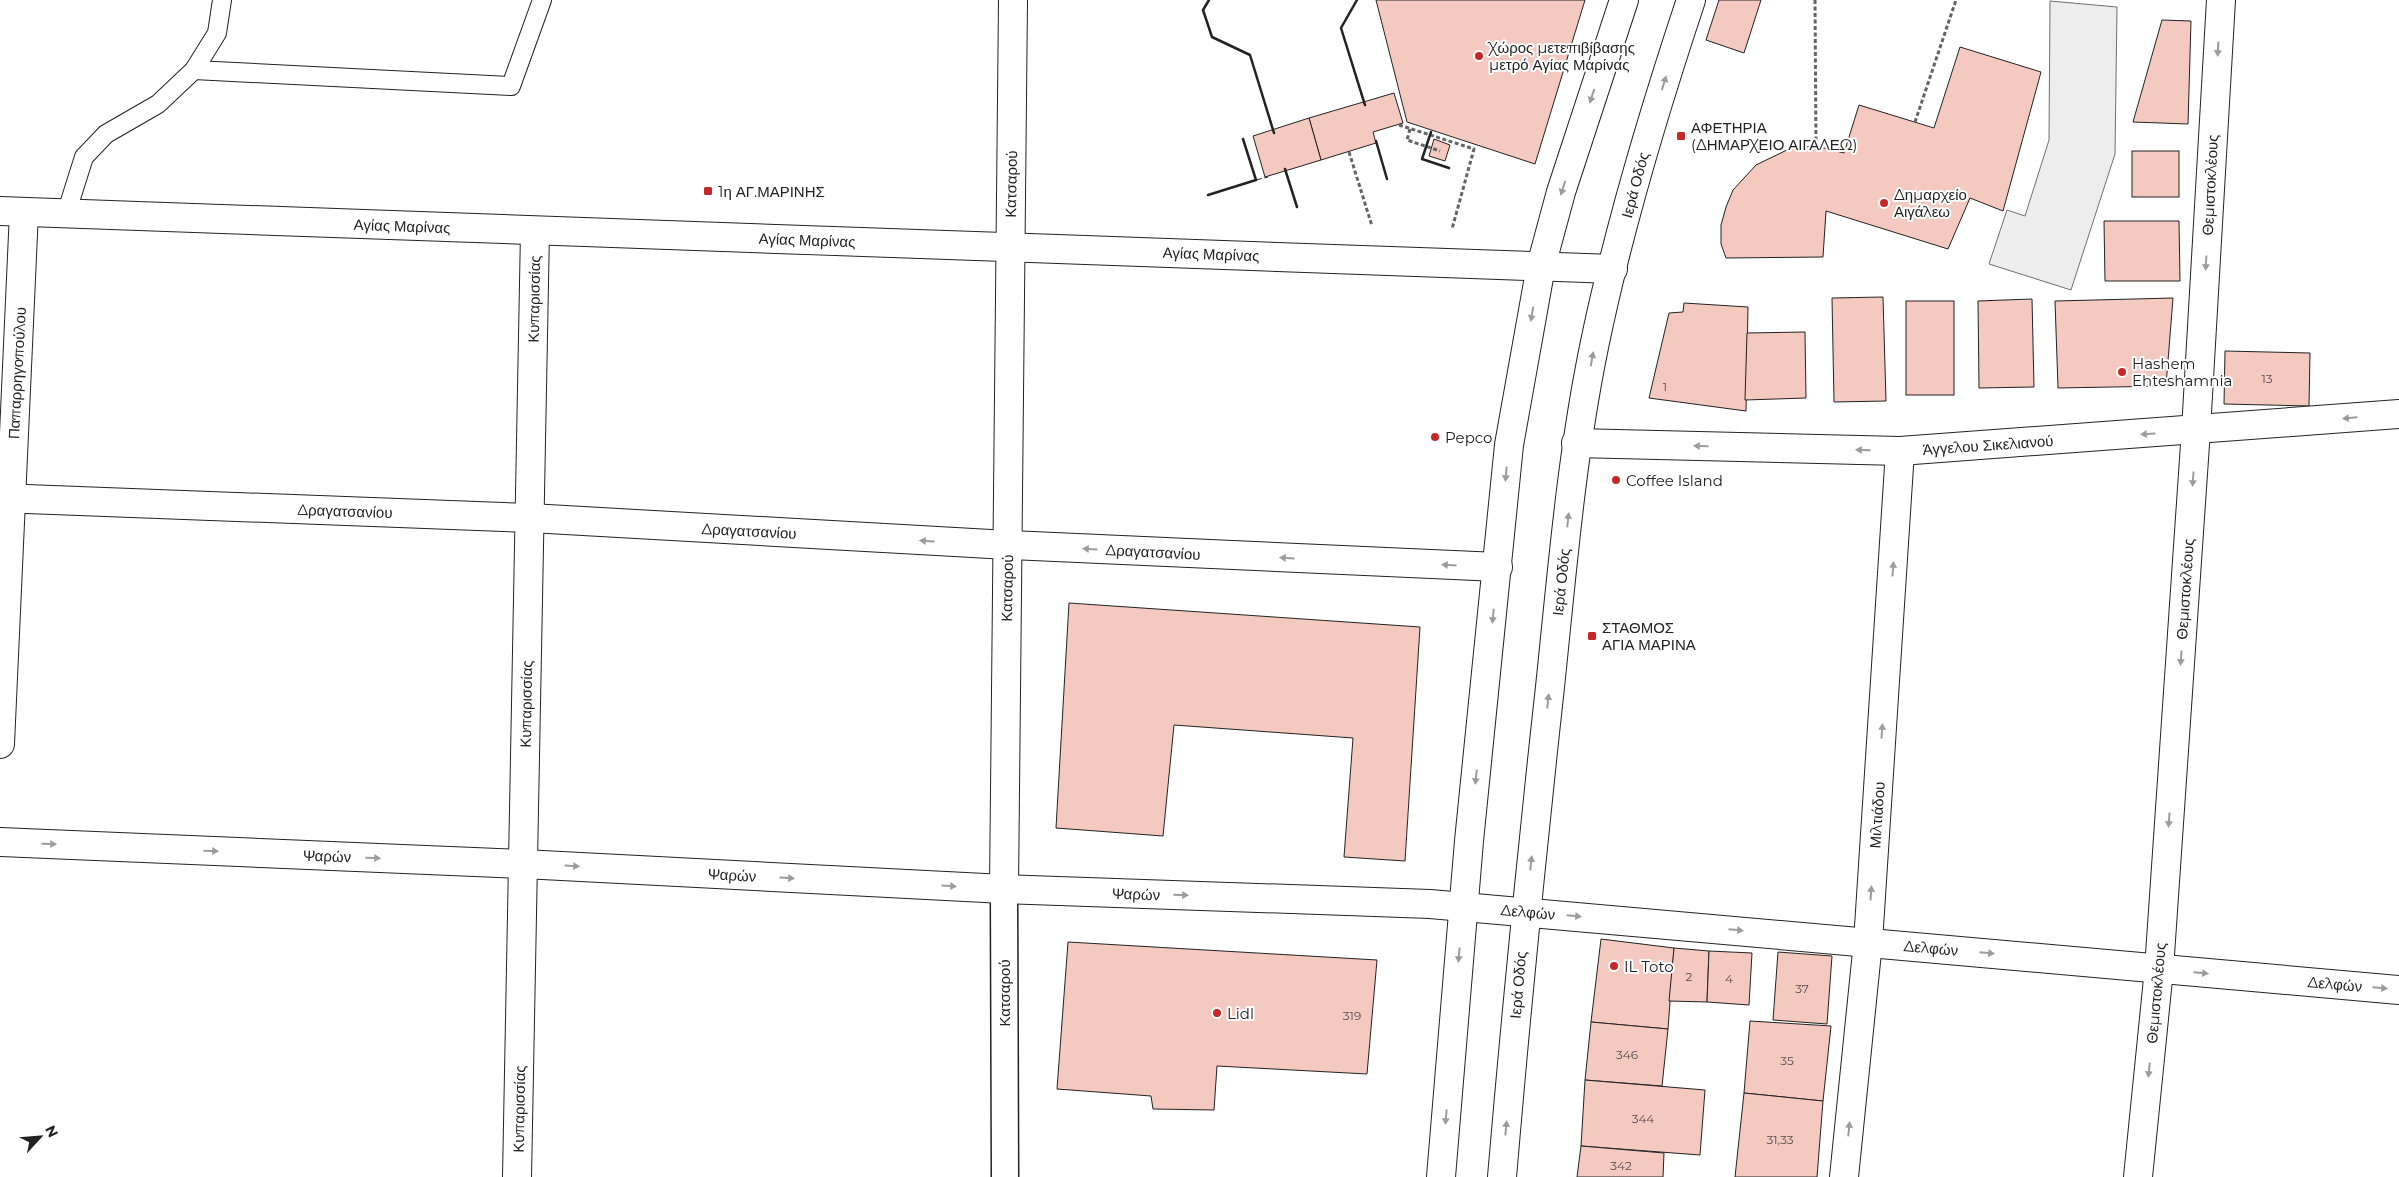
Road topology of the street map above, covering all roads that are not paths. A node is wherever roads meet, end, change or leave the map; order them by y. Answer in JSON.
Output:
{"nodes":[{"id":1,"x":222,"y":0,"type":"edge"},
{"id":2,"x":542,"y":0,"type":"edge"},
{"id":3,"x":1013,"y":0,"type":"edge"},
{"id":4,"x":1624,"y":0,"type":"edge"},
{"id":5,"x":1691,"y":0,"type":"edge"},
{"id":6,"x":2221,"y":0,"type":"edge"},
{"id":7,"x":194,"y":70,"type":"junction"},
{"id":8,"x":12,"y":212,"type":"edge"},
{"id":9,"x":66,"y":214,"type":"junction"},
{"id":10,"x":535,"y":230,"type":"junction"},
{"id":11,"x":1011,"y":247,"type":"junction"},
{"id":12,"x":1541,"y":266,"type":"junction"},
{"id":13,"x":1613,"y":269,"type":"junction"},
{"id":14,"x":2399,"y":414,"type":"edge"},
{"id":15,"x":2196,"y":430,"type":"junction"},
{"id":16,"x":1576,"y":443,"type":"junction"},
{"id":17,"x":1900,"y":451,"type":"junction"},
{"id":18,"x":6,"y":498,"type":"edge"},
{"id":19,"x":530,"y":518,"type":"junction"},
{"id":20,"x":1008,"y":546,"type":"junction"},
{"id":21,"x":1498,"y":567,"type":"junction"},
{"id":22,"x":0,"y":744,"type":"edge"},
{"id":23,"x":0,"y":842,"type":"edge"},
{"id":24,"x":523,"y":864,"type":"junction"},
{"id":25,"x":1004,"y":889,"type":"junction"},
{"id":26,"x":1464,"y":907,"type":"junction"},
{"id":27,"x":1526,"y":911,"type":"junction"},
{"id":28,"x":1868,"y":942,"type":"junction"},
{"id":29,"x":2159,"y":969,"type":"junction"},
{"id":30,"x":2399,"y":990,"type":"edge"},
{"id":31,"x":517,"y":1177,"type":"edge"},
{"id":32,"x":1005,"y":1177,"type":"edge"},
{"id":33,"x":1441,"y":1177,"type":"edge"},
{"id":34,"x":1502,"y":1177,"type":"edge"},
{"id":35,"x":1844,"y":1177,"type":"edge"},
{"id":36,"x":2138,"y":1177,"type":"edge"}],
"edges":[{"from":1,"to":7,"type":"lane"},
{"from":2,"to":7,"type":"lane"},
{"from":3,"to":11,"type":"street","name":"Κατσαρού"},
{"from":4,"to":12,"type":"street","one_way":true},
{"from":13,"to":5,"type":"street","name":"Ιερά Οδός","one_way":true},
{"from":6,"to":15,"type":"street","name":"Θεμιστοκλέους","one_way":true},
{"from":7,"to":9,"type":"lane"},
{"from":8,"to":9,"type":"street","name":"Αγίας Μαρίνας"},
{"from":8,"to":18,"type":"street","name":"Παπαρρηγοπούλου"},
{"from":9,"to":10,"type":"street","name":"Αγίας Μαρίνας"},
{"from":10,"to":11,"type":"street","name":"Αγίας Μαρίνας"},
{"from":10,"to":19,"type":"street","name":"Κυπαρισσίας"},
{"from":11,"to":12,"type":"street","name":"Αγίας Μαρίνας"},
{"from":11,"to":20,"type":"street","name":"Κατσαρού"},
{"from":12,"to":13,"type":"street","name":"Αγίας Μαρίνας"},
{"from":12,"to":21,"type":"street","one_way":true},
{"from":16,"to":13,"type":"street","name":"Ιερά Οδός","one_way":true},
{"from":14,"to":15,"type":"street","name":"Άγγελου Σικελιανού","one_way":true},
{"from":15,"to":17,"type":"street","name":"Άγγελου Σικελιανού","one_way":true},
{"from":15,"to":29,"type":"street","name":"Θεμιστοκλέους","one_way":true},
{"from":17,"to":16,"type":"street","name":"Άγγελου Σικελιανού","one_way":true},
{"from":27,"to":16,"type":"street","name":"Ιερά Οδός","one_way":true},
{"from":28,"to":17,"type":"street","name":"Μιλτιάδου","one_way":true},
{"from":18,"to":19,"type":"street","name":"Δραγατσανίου"},
{"from":18,"to":22,"type":"street","name":"Παπαρρηγοπούλου"},
{"from":20,"to":19,"type":"street","name":"Δραγατσανίου","one_way":true},
{"from":19,"to":24,"type":"street","name":"Κυπαρισσίας"},
{"from":21,"to":20,"type":"street","name":"Δραγατσανίου","one_way":true},
{"from":20,"to":25,"type":"street","name":"Κατσαρού"},
{"from":21,"to":26,"type":"street","one_way":true},
{"from":23,"to":24,"type":"street","name":"Ψαρών","one_way":true},
{"from":24,"to":25,"type":"street","name":"Ψαρών","one_way":true},
{"from":24,"to":31,"type":"street","name":"Κυπαρισσίας"},
{"from":25,"to":26,"type":"street","name":"Ψαρών","one_way":true},
{"from":25,"to":32,"type":"street","name":"Κατσαρού"},
{"from":26,"to":27,"type":"street","name":"Δελφών"},
{"from":26,"to":33,"type":"street","one_way":true},
{"from":27,"to":28,"type":"street","name":"Δελφών","one_way":true},
{"from":34,"to":27,"type":"street","name":"Ιερά Οδός","one_way":true},
{"from":28,"to":29,"type":"street","name":"Δελφών","one_way":true},
{"from":35,"to":28,"type":"street","name":"Μιλτιάδου","one_way":true},
{"from":29,"to":30,"type":"street","name":"Δελφών","one_way":true},
{"from":29,"to":36,"type":"street","name":"Θεμιστοκλέους","one_way":true}]}
